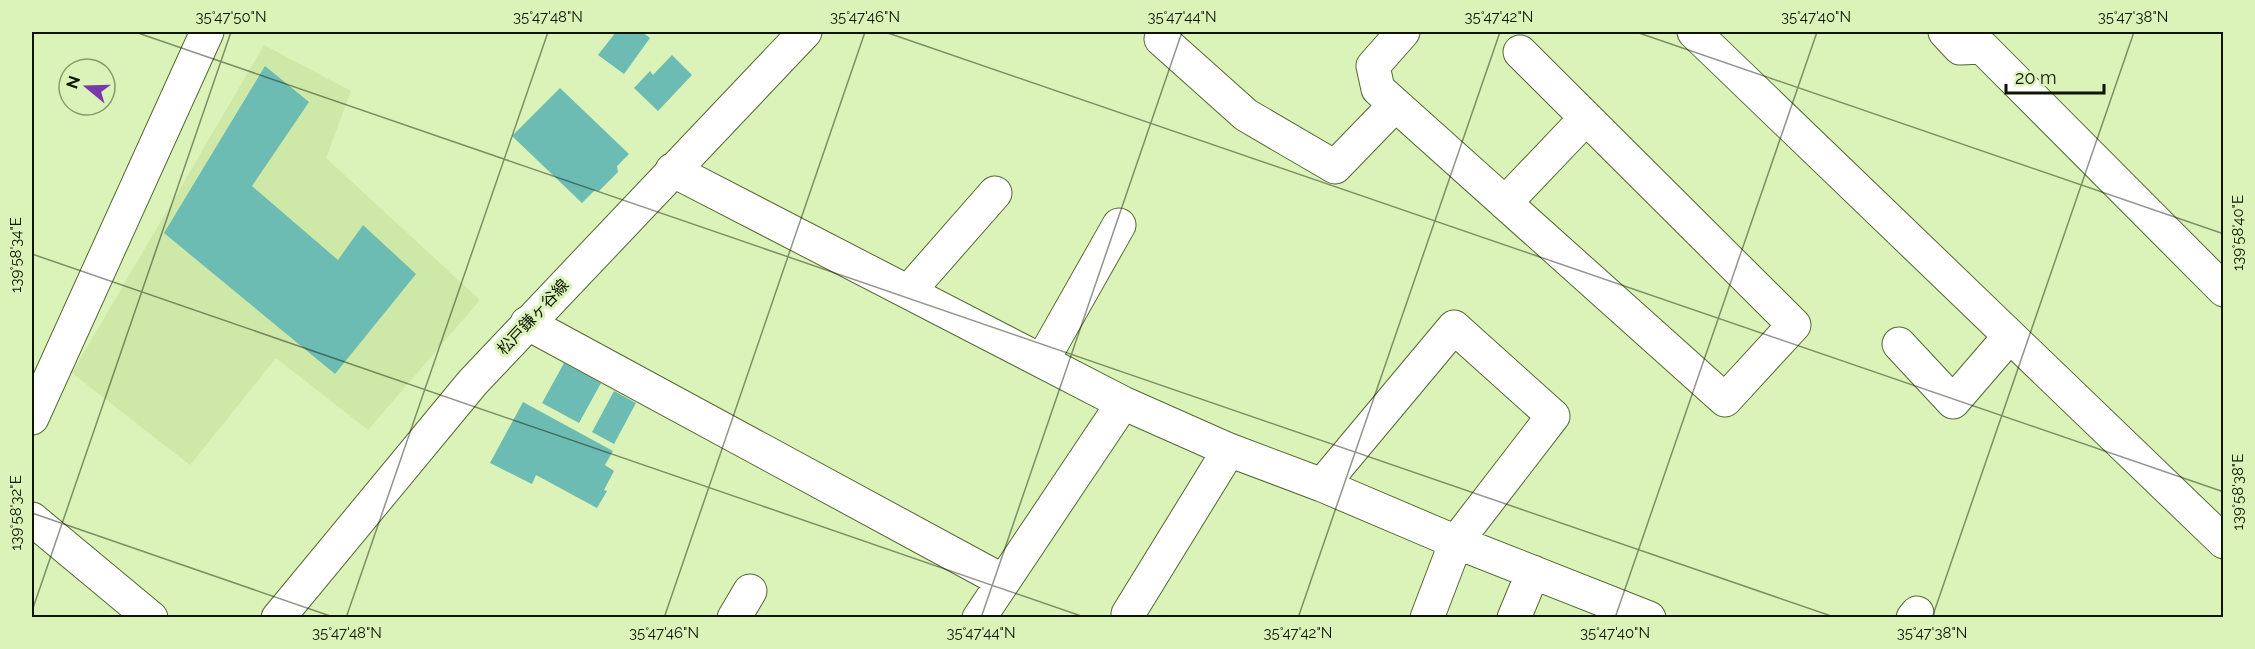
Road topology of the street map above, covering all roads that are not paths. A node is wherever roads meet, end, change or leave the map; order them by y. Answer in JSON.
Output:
{"nodes":[{"id":1,"x":207,"y":32,"type":"edge"},
{"id":2,"x":805,"y":32,"type":"edge"},
{"id":3,"x":1403,"y":32,"type":"edge"},
{"id":4,"x":1694,"y":32,"type":"edge"},
{"id":5,"x":1945,"y":32,"type":"edge"},
{"id":6,"x":1161,"y":39,"type":"dead end"},
{"id":7,"x":1990,"y":39,"type":"edge"},
{"id":8,"x":1520,"y":52,"type":"dead end"},
{"id":9,"x":1395,"y":105,"type":"junction"},
{"id":10,"x":1586,"y":118,"type":"junction"},
{"id":11,"x":672,"y":170,"type":"junction"},
{"id":12,"x":995,"y":193,"type":"dead end"},
{"id":13,"x":1505,"y":203,"type":"junction"},
{"id":14,"x":1119,"y":225,"type":"dead end"},
{"id":15,"x":2223,"y":290,"type":"edge"},
{"id":16,"x":909,"y":291,"type":"junction"},
{"id":17,"x":527,"y":323,"type":"junction"},
{"id":18,"x":2009,"y":337,"type":"junction"},
{"id":19,"x":1899,"y":344,"type":"dead end"},
{"id":20,"x":1042,"y":361,"type":"junction"},
{"id":21,"x":1123,"y":403,"type":"junction"},
{"id":22,"x":32,"y":418,"type":"edge"},
{"id":23,"x":1229,"y":450,"type":"junction"},
{"id":24,"x":1322,"y":485,"type":"junction"},
{"id":25,"x":32,"y":519,"type":"edge"},
{"id":26,"x":1456,"y":542,"type":"junction"},
{"id":27,"x":2223,"y":542,"type":"edge"},
{"id":28,"x":1533,"y":572,"type":"junction"},
{"id":29,"x":1003,"y":580,"type":"junction"},
{"id":30,"x":1128,"y":614,"type":"dead end"},
{"id":31,"x":151,"y":618,"type":"edge"},
{"id":32,"x":278,"y":618,"type":"edge"},
{"id":33,"x":979,"y":618,"type":"edge"},
{"id":34,"x":1427,"y":618,"type":"edge"},
{"id":35,"x":1514,"y":618,"type":"edge"},
{"id":36,"x":1649,"y":618,"type":"edge"}],
"edges":[{"from":1,"to":22,"type":"street"},
{"from":2,"to":11,"type":"street","name":"松戸鎌ヶ谷線"},
{"from":3,"to":9,"type":"street"},
{"from":4,"to":18,"type":"street"},
{"from":5,"to":7,"type":"street"},
{"from":6,"to":9,"type":"street"},
{"from":7,"to":15,"type":"street"},
{"from":8,"to":10,"type":"street"},
{"from":9,"to":13,"type":"street"},
{"from":10,"to":13,"type":"street"},
{"from":10,"to":13,"type":"street"},
{"from":11,"to":16,"type":"street"},
{"from":11,"to":17,"type":"street","name":"松戸鎌ヶ谷線"},
{"from":12,"to":16,"type":"street"},
{"from":14,"to":20,"type":"street"},
{"from":16,"to":20,"type":"street"},
{"from":17,"to":29,"type":"street"},
{"from":17,"to":32,"type":"street","name":"松戸鎌ヶ谷線"},
{"from":18,"to":19,"type":"street"},
{"from":18,"to":27,"type":"street"},
{"from":20,"to":21,"type":"street"},
{"from":21,"to":23,"type":"street"},
{"from":21,"to":29,"type":"street"},
{"from":23,"to":24,"type":"street"},
{"from":23,"to":30,"type":"street"},
{"from":24,"to":26,"type":"street"},
{"from":24,"to":26,"type":"street"},
{"from":25,"to":31,"type":"street"},
{"from":26,"to":28,"type":"street"},
{"from":26,"to":34,"type":"street"},
{"from":28,"to":35,"type":"street"},
{"from":28,"to":36,"type":"street"},
{"from":29,"to":33,"type":"street"}]}
